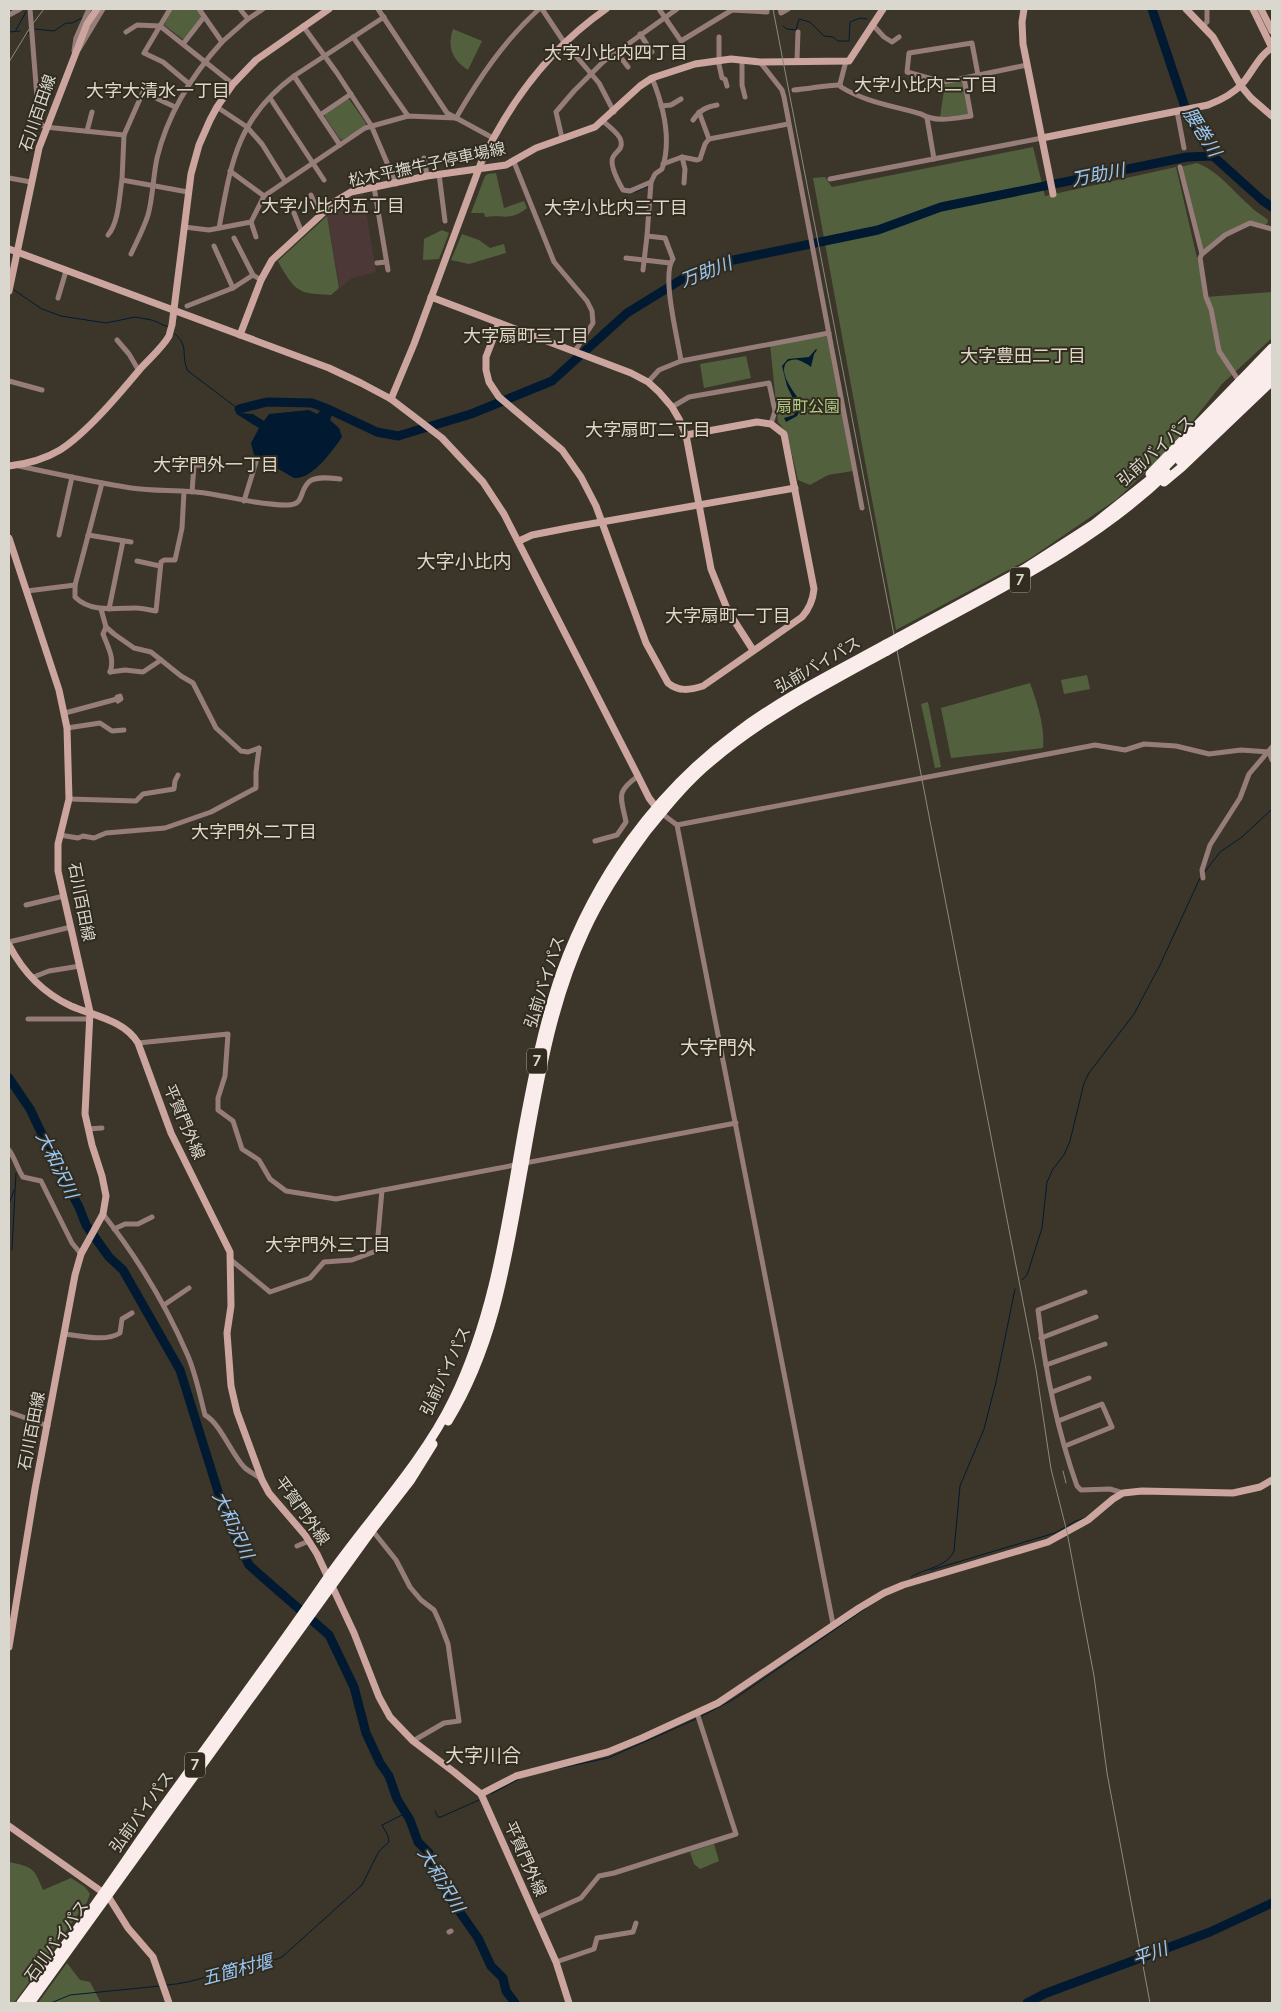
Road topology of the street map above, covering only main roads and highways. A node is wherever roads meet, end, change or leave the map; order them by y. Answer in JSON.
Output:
{"nodes":[{"id":1,"x":1272,"y":348,"type":"edge"},
{"id":2,"x":1272,"y":360,"type":"edge"},
{"id":3,"x":1269,"y":373,"type":"edge"},
{"id":4,"x":1129,"y":502,"type":"junction"},
{"id":5,"x":521,"y":1165,"type":"junction"},
{"id":6,"x":330,"y":1581,"type":"junction"},
{"id":7,"x":105,"y":1894,"type":"junction"},
{"id":8,"x":21,"y":2003,"type":"edge"},
{"id":9,"x":30,"y":2003,"type":"edge"}],
"edges":[{"from":1,"to":4,"type":"highway","number":"7"},
{"from":2,"to":3,"type":"highway","name":"弘前バイパス","number":"7"},
{"from":3,"to":4,"type":"highway","name":"弘前バイパス","number":"7"},
{"from":3,"to":4,"type":"highway","number":"7"},
{"from":4,"to":5,"type":"highway","name":"弘前バイパス","number":"7","bridge":true},
{"from":5,"to":6,"type":"highway","name":"弘前バイパス","number":"7"},
{"from":5,"to":6,"type":"highway","name":"弘前バイパス","number":"7"},
{"from":6,"to":7,"type":"highway","name":"弘前バイパス","number":"7"},
{"from":7,"to":8,"type":"highway","name":"石川バイパス","number":"7"},
{"from":7,"to":9,"type":"highway","name":"石川バイパス","number":"7"}]}
